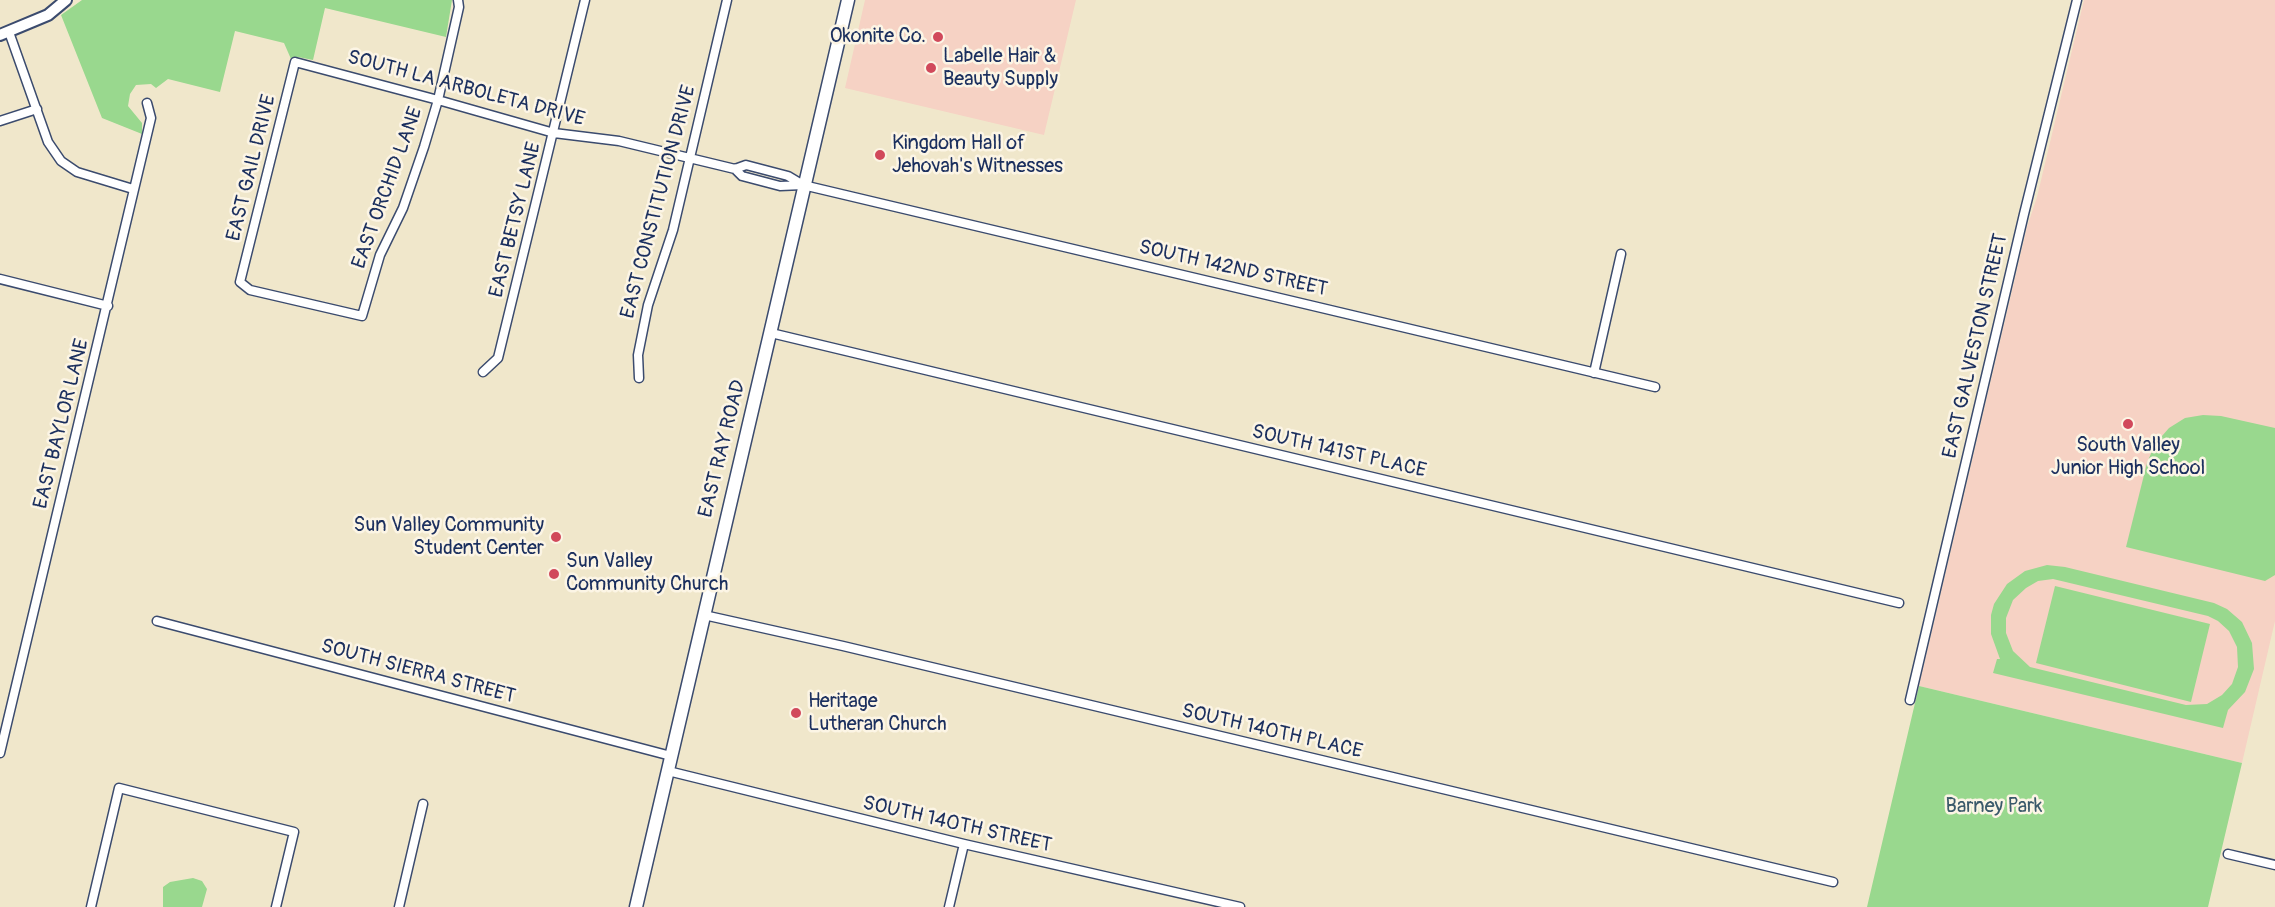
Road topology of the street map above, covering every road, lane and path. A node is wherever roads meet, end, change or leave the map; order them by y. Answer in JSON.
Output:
{"nodes":[{"id":1,"x":66,"y":0,"type":"edge"},
{"id":2,"x":458,"y":0,"type":"edge"},
{"id":3,"x":585,"y":0,"type":"edge"},
{"id":4,"x":727,"y":0,"type":"edge"},
{"id":5,"x":848,"y":0,"type":"edge"},
{"id":6,"x":2077,"y":0,"type":"edge"},
{"id":7,"x":4,"y":33,"type":"edge"},
{"id":8,"x":295,"y":62,"type":"joint"},
{"id":9,"x":438,"y":100,"type":"junction"},
{"id":10,"x":147,"y":103,"type":"dead end"},
{"id":11,"x":37,"y":109,"type":"junction"},
{"id":12,"x":0,"y":121,"type":"edge"},
{"id":13,"x":554,"y":133,"type":"junction"},
{"id":14,"x":691,"y":157,"type":"junction"},
{"id":15,"x":803,"y":185,"type":"junction"},
{"id":16,"x":133,"y":189,"type":"junction"},
{"id":17,"x":1621,"y":254,"type":"dead end"},
{"id":18,"x":0,"y":279,"type":"edge"},
{"id":19,"x":108,"y":306,"type":"junction"},
{"id":20,"x":362,"y":316,"type":"joint"},
{"id":21,"x":771,"y":333,"type":"junction"},
{"id":22,"x":483,"y":372,"type":"dead end"},
{"id":23,"x":1594,"y":373,"type":"junction"},
{"id":24,"x":639,"y":378,"type":"dead end"},
{"id":25,"x":1655,"y":387,"type":"dead end"},
{"id":26,"x":1899,"y":603,"type":"dead end"},
{"id":27,"x":704,"y":615,"type":"junction"},
{"id":28,"x":157,"y":621,"type":"dead end"},
{"id":29,"x":1910,"y":700,"type":"dead end"},
{"id":30,"x":1,"y":743,"type":"edge"},
{"id":31,"x":0,"y":753,"type":"edge"},
{"id":32,"x":671,"y":756,"type":"junction"},
{"id":33,"x":668,"y":771,"type":"junction"},
{"id":34,"x":423,"y":804,"type":"dead end"},
{"id":35,"x":964,"y":844,"type":"junction"},
{"id":36,"x":2228,"y":854,"type":"dead end"},
{"id":37,"x":2275,"y":865,"type":"edge"},
{"id":38,"x":1833,"y":882,"type":"dead end"},
{"id":39,"x":91,"y":907,"type":"edge"},
{"id":40,"x":276,"y":907,"type":"edge"},
{"id":41,"x":399,"y":907,"type":"edge"},
{"id":42,"x":636,"y":907,"type":"edge"},
{"id":43,"x":949,"y":907,"type":"edge"},
{"id":44,"x":1240,"y":907,"type":"edge"}],
"edges":[{"from":1,"to":7,"type":"street"},
{"from":2,"to":9,"type":"street","name":"EAST ORCHID LANE"},
{"from":3,"to":13,"type":"street","name":"EAST BETSY LANE"},
{"from":4,"to":14,"type":"street","name":"EAST CONSTITUTION DRIVE"},
{"from":5,"to":15,"type":"main road","name":"EAST RAY ROAD"},
{"from":6,"to":29,"type":"street","name":"EAST GALVESTON STREET"},
{"from":7,"to":11,"type":"street"},
{"from":8,"to":9,"type":"street","name":"SOUTH LA ARBOLETA DRIVE"},
{"from":8,"to":20,"type":"street","name":"EAST GAIL DRIVE"},
{"from":9,"to":13,"type":"street","name":"SOUTH LA ARBOLETA DRIVE"},
{"from":9,"to":20,"type":"street","name":"EAST ORCHID LANE"},
{"from":10,"to":16,"type":"street","name":"EAST BAYLOR LANE"},
{"from":11,"to":12,"type":"street"},
{"from":11,"to":16,"type":"street"},
{"from":13,"to":14,"type":"street","name":"SOUTH LA ARBOLETA DRIVE"},
{"from":13,"to":22,"type":"street","name":"EAST BETSY LANE"},
{"from":14,"to":15,"type":"street","name":"SOUTH LA ARBOLETA DRIVE"},
{"from":14,"to":24,"type":"street","name":"EAST CONSTITUTION DRIVE"},
{"from":15,"to":21,"type":"main road","name":"EAST RAY ROAD"},
{"from":15,"to":23,"type":"street","name":"SOUTH 142ND STREET"},
{"from":16,"to":19,"type":"street","name":"EAST BAYLOR LANE"},
{"from":17,"to":23,"type":"street"},
{"from":18,"to":19,"type":"street"},
{"from":19,"to":30,"type":"street","name":"EAST BAYLOR LANE"},
{"from":21,"to":26,"type":"street","name":"SOUTH 141ST PLACE"},
{"from":21,"to":27,"type":"main road","name":"EAST RAY ROAD"},
{"from":23,"to":25,"type":"street","name":"SOUTH 142ND STREET"},
{"from":27,"to":32,"type":"main road","name":"EAST RAY ROAD"},
{"from":27,"to":38,"type":"street","name":"SOUTH 140TH PLACE"},
{"from":28,"to":32,"type":"street","name":"SOUTH SIERRA STREET"},
{"from":30,"to":31,"type":"street","name":"EAST BAYLOR LANE"},
{"from":32,"to":33,"type":"main road","name":"EAST RAY ROAD"},
{"from":33,"to":35,"type":"street","name":"SOUTH 140TH STREET"},
{"from":33,"to":42,"type":"main road","name":"EAST RAY ROAD"},
{"from":34,"to":41,"type":"street"},
{"from":35,"to":43,"type":"street"},
{"from":35,"to":44,"type":"street","name":"SOUTH 140TH STREET"},
{"from":36,"to":37,"type":"street"},
{"from":39,"to":40,"type":"street"}]}
